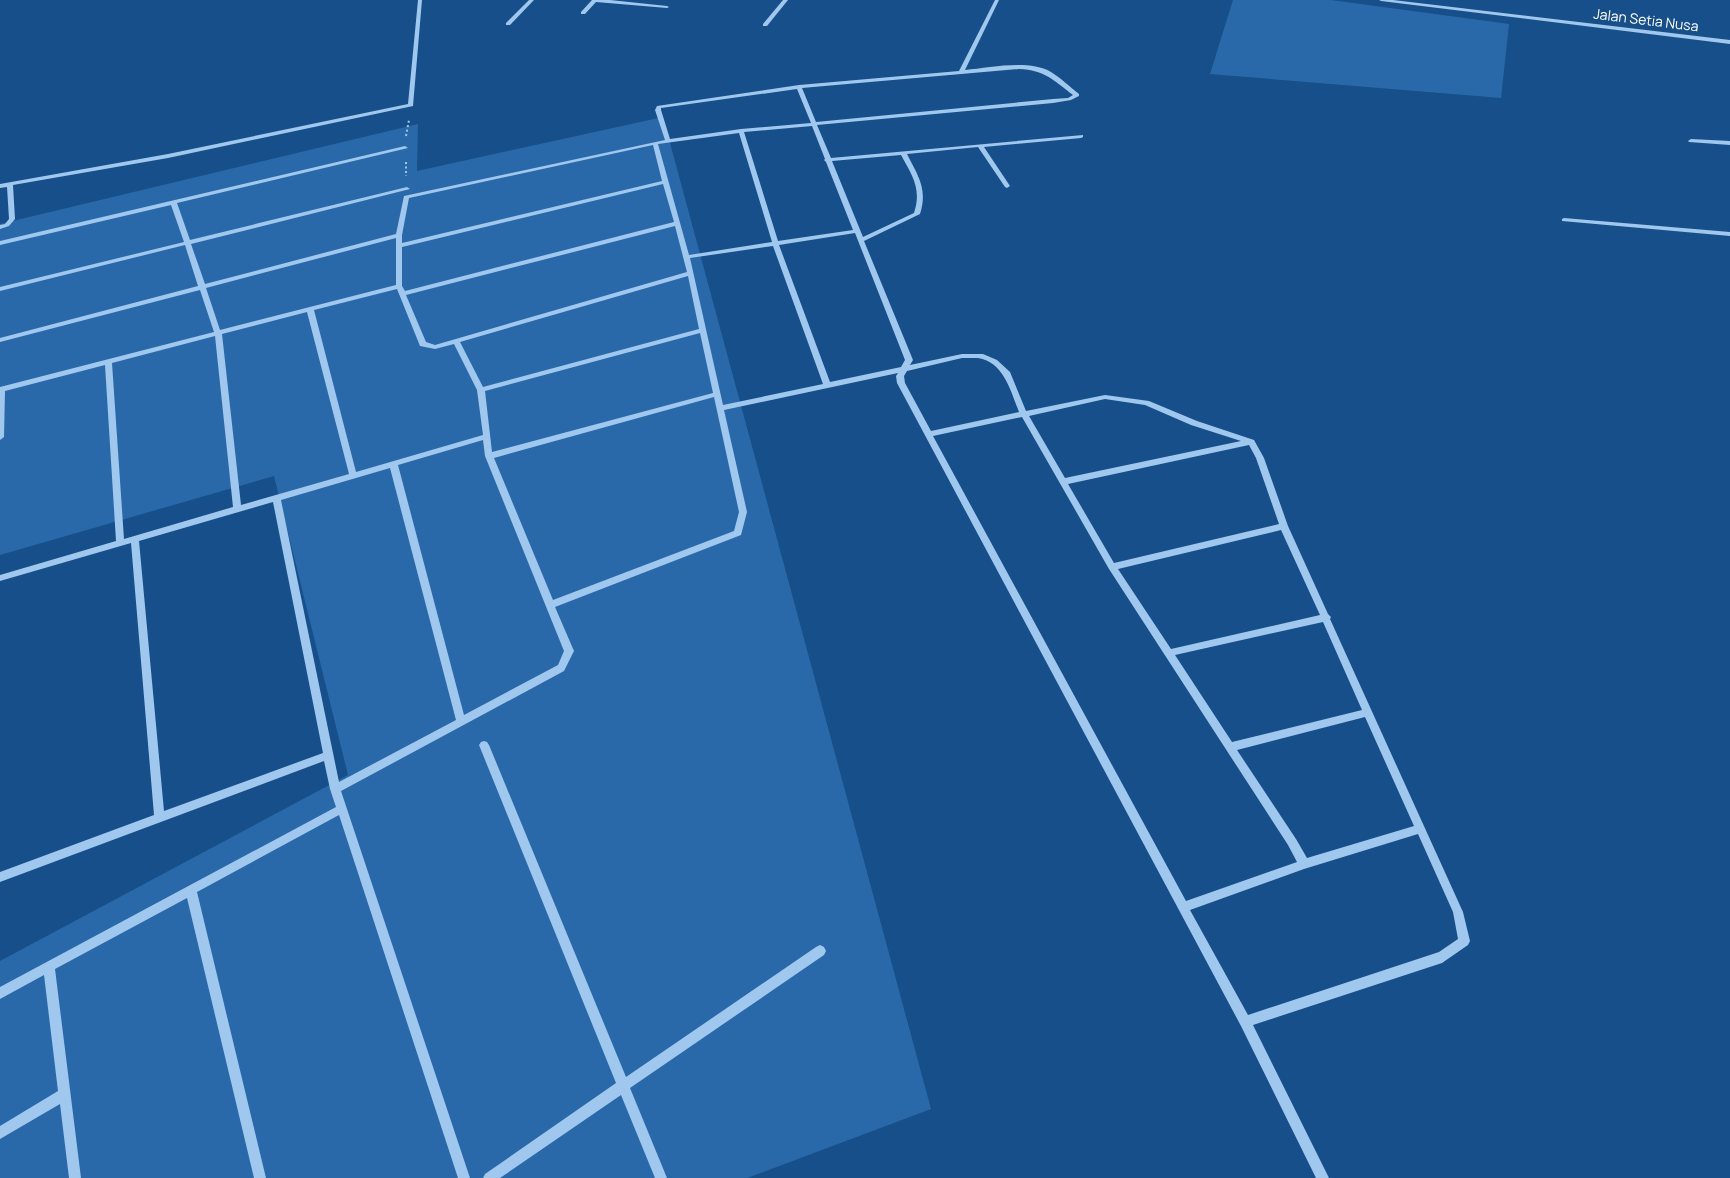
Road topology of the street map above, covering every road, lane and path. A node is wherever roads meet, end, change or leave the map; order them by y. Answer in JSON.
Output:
{"nodes":[{"id":1,"x":420,"y":0,"type":"edge"},
{"id":2,"x":532,"y":0,"type":"edge"},
{"id":3,"x":595,"y":0,"type":"edge"},
{"id":4,"x":786,"y":0,"type":"edge"},
{"id":5,"x":997,"y":0,"type":"edge"},
{"id":6,"x":1381,"y":0,"type":"edge"},
{"id":7,"x":667,"y":8,"type":"dead end"},
{"id":8,"x":584,"y":13,"type":"dead end"},
{"id":9,"x":508,"y":24,"type":"dead end"},
{"id":10,"x":766,"y":25,"type":"dead end"},
{"id":11,"x":1730,"y":42,"type":"edge"},
{"id":12,"x":962,"y":71,"type":"junction"},
{"id":13,"x":799,"y":87,"type":"junction"},
{"id":14,"x":411,"y":105,"type":"junction"},
{"id":15,"x":814,"y":123,"type":"junction"},
{"id":16,"x":741,"y":130,"type":"junction"},
{"id":17,"x":1081,"y":136,"type":"dead end"},
{"id":18,"x":668,"y":141,"type":"junction"},
{"id":19,"x":1690,"y":141,"type":"dead end"},
{"id":20,"x":655,"y":143,"type":"junction"},
{"id":21,"x":1730,"y":143,"type":"edge"},
{"id":22,"x":980,"y":146,"type":"junction"},
{"id":23,"x":405,"y":148,"type":"joint"},
{"id":24,"x":903,"y":153,"type":"junction"},
{"id":25,"x":827,"y":160,"type":"junction"},
{"id":26,"x":666,"y":182,"type":"junction"},
{"id":27,"x":10,"y":184,"type":"junction"},
{"id":28,"x":0,"y":186,"type":"edge"},
{"id":29,"x":1007,"y":186,"type":"dead end"},
{"id":30,"x":407,"y":189,"type":"dead end"},
{"id":31,"x":174,"y":203,"type":"junction"},
{"id":32,"x":1564,"y":220,"type":"dead end"},
{"id":33,"x":677,"y":223,"type":"junction"},
{"id":34,"x":0,"y":227,"type":"edge"},
{"id":35,"x":858,"y":231,"type":"junction"},
{"id":36,"x":1730,"y":234,"type":"edge"},
{"id":37,"x":399,"y":235,"type":"junction"},
{"id":38,"x":861,"y":240,"type":"junction"},
{"id":39,"x":189,"y":242,"type":"junction"},
{"id":40,"x":0,"y":243,"type":"edge"},
{"id":41,"x":774,"y":243,"type":"junction"},
{"id":42,"x":399,"y":246,"type":"junction"},
{"id":43,"x":686,"y":257,"type":"junction"},
{"id":44,"x":691,"y":273,"type":"junction"},
{"id":45,"x":399,"y":286,"type":"junction"},
{"id":46,"x":202,"y":287,"type":"junction"},
{"id":47,"x":0,"y":289,"type":"edge"},
{"id":48,"x":402,"y":294,"type":"junction"},
{"id":49,"x":310,"y":309,"type":"junction"},
{"id":50,"x":703,"y":330,"type":"junction"},
{"id":51,"x":218,"y":334,"type":"junction"},
{"id":52,"x":0,"y":340,"type":"edge"},
{"id":53,"x":456,"y":340,"type":"junction"},
{"id":54,"x":108,"y":361,"type":"junction"},
{"id":55,"x":904,"y":369,"type":"junction"},
{"id":56,"x":828,"y":386,"type":"junction"},
{"id":57,"x":1,"y":389,"type":"edge"},
{"id":58,"x":481,"y":390,"type":"junction"},
{"id":59,"x":717,"y":394,"type":"junction"},
{"id":60,"x":722,"y":408,"type":"junction"},
{"id":61,"x":1024,"y":414,"type":"junction"},
{"id":62,"x":928,"y":434,"type":"junction"},
{"id":63,"x":0,"y":437,"type":"edge"},
{"id":64,"x":486,"y":437,"type":"junction"},
{"id":65,"x":1250,"y":442,"type":"junction"},
{"id":66,"x":489,"y":456,"type":"junction"},
{"id":67,"x":393,"y":462,"type":"junction"},
{"id":68,"x":353,"y":474,"type":"junction"},
{"id":69,"x":1062,"y":482,"type":"junction"},
{"id":70,"x":276,"y":497,"type":"junction"},
{"id":71,"x":237,"y":508,"type":"junction"},
{"id":72,"x":1284,"y":526,"type":"junction"},
{"id":73,"x":135,"y":538,"type":"junction"},
{"id":74,"x":120,"y":543,"type":"junction"},
{"id":75,"x":1112,"y":567,"type":"junction"},
{"id":76,"x":0,"y":578,"type":"edge"},
{"id":77,"x":550,"y":605,"type":"junction"},
{"id":78,"x":1326,"y":617,"type":"junction"},
{"id":79,"x":1169,"y":653,"type":"junction"},
{"id":80,"x":1369,"y":712,"type":"junction"},
{"id":81,"x":461,"y":721,"type":"junction"},
{"id":82,"x":484,"y":745,"type":"dead end"},
{"id":83,"x":1230,"y":747,"type":"junction"},
{"id":84,"x":328,"y":755,"type":"junction"},
{"id":85,"x":335,"y":789,"type":"junction"},
{"id":86,"x":341,"y":809,"type":"junction"},
{"id":87,"x":159,"y":818,"type":"junction"},
{"id":88,"x":1419,"y":828,"type":"junction"},
{"id":89,"x":1304,"y":864,"type":"junction"},
{"id":90,"x":0,"y":876,"type":"edge"},
{"id":91,"x":191,"y":890,"type":"junction"},
{"id":92,"x":1183,"y":906,"type":"junction"},
{"id":93,"x":820,"y":950,"type":"dead end"},
{"id":94,"x":48,"y":968,"type":"junction"},
{"id":95,"x":0,"y":993,"type":"edge"},
{"id":96,"x":1245,"y":1022,"type":"junction"},
{"id":97,"x":624,"y":1086,"type":"junction"},
{"id":98,"x":64,"y":1094,"type":"junction"},
{"id":99,"x":0,"y":1133,"type":"edge"},
{"id":100,"x":75,"y":1178,"type":"edge"},
{"id":101,"x":260,"y":1178,"type":"edge"},
{"id":102,"x":464,"y":1178,"type":"edge"},
{"id":103,"x":489,"y":1178,"type":"edge"},
{"id":104,"x":661,"y":1178,"type":"edge"},
{"id":105,"x":1323,"y":1178,"type":"edge"}],
"edges":[{"from":1,"to":14,"type":"street"},
{"from":2,"to":9,"type":"street"},
{"from":3,"to":7,"type":"street"},
{"from":3,"to":8,"type":"street"},
{"from":4,"to":10,"type":"street"},
{"from":5,"to":12,"type":"street"},
{"from":6,"to":11,"type":"street","name":"Jalan Setia Nusa"},
{"from":12,"to":13,"type":"street"},
{"from":12,"to":15,"type":"street"},
{"from":13,"to":15,"type":"street"},
{"from":13,"to":18,"type":"street"},
{"from":14,"to":23,"type":"path"},
{"from":14,"to":27,"type":"street"},
{"from":15,"to":16,"type":"street"},
{"from":15,"to":25,"type":"street"},
{"from":16,"to":18,"type":"street"},
{"from":16,"to":41,"type":"street"},
{"from":17,"to":22,"type":"street"},
{"from":18,"to":20,"type":"street"},
{"from":19,"to":21,"type":"street"},
{"from":20,"to":26,"type":"street"},
{"from":20,"to":37,"type":"street"},
{"from":22,"to":24,"type":"street"},
{"from":22,"to":29,"type":"street"},
{"from":23,"to":31,"type":"street"},
{"from":24,"to":25,"type":"street"},
{"from":24,"to":38,"type":"street"},
{"from":25,"to":35,"type":"street"},
{"from":26,"to":33,"type":"street"},
{"from":26,"to":42,"type":"street"},
{"from":27,"to":28,"type":"street"},
{"from":27,"to":34,"type":"street"},
{"from":30,"to":39,"type":"street"},
{"from":31,"to":39,"type":"street"},
{"from":31,"to":40,"type":"street"},
{"from":32,"to":36,"type":"street"},
{"from":33,"to":43,"type":"street"},
{"from":33,"to":48,"type":"street"},
{"from":35,"to":38,"type":"street"},
{"from":35,"to":41,"type":"street"},
{"from":37,"to":42,"type":"street"},
{"from":37,"to":46,"type":"street"},
{"from":38,"to":55,"type":"street"},
{"from":39,"to":46,"type":"street"},
{"from":39,"to":47,"type":"street"},
{"from":41,"to":43,"type":"street"},
{"from":41,"to":56,"type":"street"},
{"from":42,"to":45,"type":"street"},
{"from":43,"to":44,"type":"street"},
{"from":44,"to":50,"type":"street"},
{"from":44,"to":53,"type":"street"},
{"from":45,"to":48,"type":"street"},
{"from":45,"to":49,"type":"street"},
{"from":46,"to":51,"type":"street"},
{"from":46,"to":52,"type":"street"},
{"from":48,"to":53,"type":"street"},
{"from":49,"to":51,"type":"street"},
{"from":49,"to":68,"type":"street"},
{"from":50,"to":58,"type":"street"},
{"from":50,"to":59,"type":"street"},
{"from":51,"to":54,"type":"street"},
{"from":51,"to":71,"type":"street"},
{"from":53,"to":58,"type":"street"},
{"from":54,"to":57,"type":"street"},
{"from":54,"to":74,"type":"street"},
{"from":55,"to":56,"type":"street"},
{"from":55,"to":61,"type":"street"},
{"from":55,"to":62,"type":"street"},
{"from":56,"to":60,"type":"street"},
{"from":57,"to":63,"type":"street"},
{"from":58,"to":64,"type":"street"},
{"from":59,"to":60,"type":"street"},
{"from":59,"to":66,"type":"street"},
{"from":60,"to":77,"type":"street"},
{"from":61,"to":62,"type":"street"},
{"from":61,"to":65,"type":"street"},
{"from":61,"to":69,"type":"street"},
{"from":62,"to":92,"type":"street"},
{"from":64,"to":66,"type":"street"},
{"from":64,"to":67,"type":"street"},
{"from":65,"to":69,"type":"street"},
{"from":65,"to":72,"type":"street"},
{"from":66,"to":77,"type":"street"},
{"from":67,"to":68,"type":"street"},
{"from":67,"to":81,"type":"street"},
{"from":68,"to":70,"type":"street"},
{"from":69,"to":75,"type":"street"},
{"from":70,"to":71,"type":"street"},
{"from":70,"to":84,"type":"street"},
{"from":71,"to":73,"type":"street"},
{"from":72,"to":75,"type":"street"},
{"from":72,"to":78,"type":"street"},
{"from":73,"to":74,"type":"street"},
{"from":73,"to":87,"type":"street"},
{"from":74,"to":76,"type":"street"},
{"from":75,"to":79,"type":"street"},
{"from":77,"to":81,"type":"street"},
{"from":78,"to":79,"type":"street"},
{"from":78,"to":80,"type":"street"},
{"from":79,"to":83,"type":"street"},
{"from":80,"to":83,"type":"street"},
{"from":80,"to":88,"type":"street"},
{"from":81,"to":85,"type":"street"},
{"from":82,"to":97,"type":"street"},
{"from":83,"to":89,"type":"street"},
{"from":84,"to":85,"type":"street"},
{"from":84,"to":87,"type":"street"},
{"from":85,"to":86,"type":"street"},
{"from":86,"to":91,"type":"street"},
{"from":86,"to":102,"type":"street"},
{"from":87,"to":90,"type":"street"},
{"from":88,"to":89,"type":"street"},
{"from":88,"to":96,"type":"street"},
{"from":89,"to":92,"type":"street"},
{"from":91,"to":94,"type":"street"},
{"from":91,"to":101,"type":"street"},
{"from":92,"to":96,"type":"street"},
{"from":93,"to":97,"type":"street"},
{"from":94,"to":95,"type":"street"},
{"from":94,"to":98,"type":"street"},
{"from":96,"to":105,"type":"street"},
{"from":97,"to":103,"type":"street"},
{"from":97,"to":104,"type":"street"},
{"from":98,"to":99,"type":"street"},
{"from":98,"to":100,"type":"street"}]}
